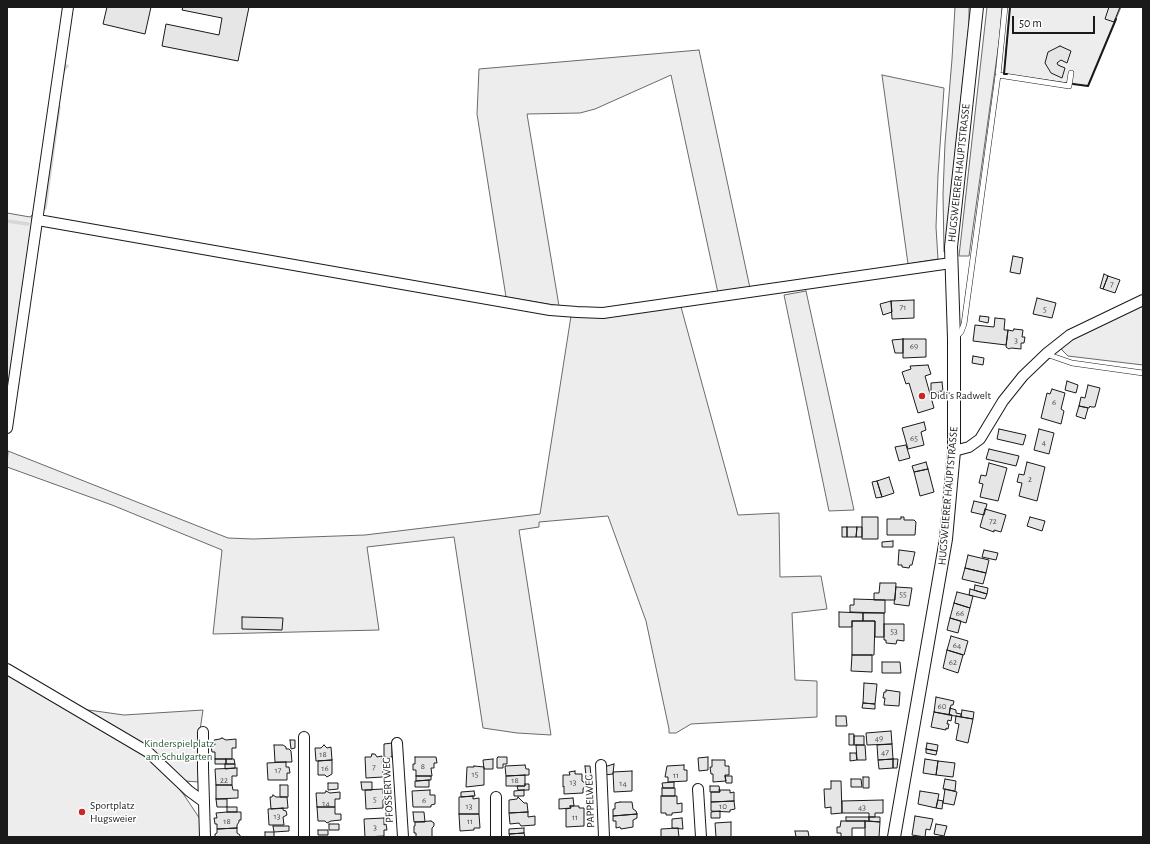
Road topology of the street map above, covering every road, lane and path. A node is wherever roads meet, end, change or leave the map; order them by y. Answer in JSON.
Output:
{"nodes":[{"id":1,"x":68,"y":7,"type":"edge"},
{"id":2,"x":1005,"y":7,"type":"edge"},
{"id":3,"x":977,"y":8,"type":"edge"},
{"id":4,"x":1071,"y":73,"type":"dead end"},
{"id":5,"x":998,"y":75,"type":"junction"},
{"id":6,"x":38,"y":220,"type":"junction"},
{"id":7,"x":951,"y":263,"type":"junction"},
{"id":8,"x":1143,"y":300,"type":"edge"},
{"id":9,"x":954,"y":339,"type":"junction"},
{"id":10,"x":1046,"y":354,"type":"junction"},
{"id":11,"x":1143,"y":373,"type":"edge"},
{"id":12,"x":7,"y":428,"type":"edge"},
{"id":13,"x":954,"y":451,"type":"junction"},
{"id":14,"x":7,"y":669,"type":"edge"},
{"id":15,"x":203,"y":732,"type":"dead end"},
{"id":16,"x":304,"y":738,"type":"dead end"},
{"id":17,"x":397,"y":742,"type":"dead end"},
{"id":18,"x":601,"y":765,"type":"dead end"},
{"id":19,"x":698,"y":789,"type":"dead end"},
{"id":20,"x":496,"y":797,"type":"dead end"},
{"id":21,"x":204,"y":802,"type":"junction"},
{"id":22,"x":205,"y":837,"type":"edge"},
{"id":23,"x":304,"y":837,"type":"edge"},
{"id":24,"x":403,"y":837,"type":"edge"},
{"id":25,"x":496,"y":837,"type":"edge"},
{"id":26,"x":604,"y":837,"type":"edge"},
{"id":27,"x":701,"y":837,"type":"edge"},
{"id":28,"x":894,"y":837,"type":"edge"}],
"edges":[{"from":1,"to":6,"type":"street"},
{"from":2,"to":5,"type":"lane"},
{"from":3,"to":7,"type":"street","name":"HUGSWEIERER HAUPTSTRASSE"},
{"from":4,"to":5,"type":"lane"},
{"from":5,"to":9,"type":"lane"},
{"from":6,"to":7,"type":"street"},
{"from":6,"to":12,"type":"street"},
{"from":7,"to":9,"type":"street","name":"HUGSWEIERER HAUPTSTRASSE"},
{"from":8,"to":10,"type":"street"},
{"from":9,"to":13,"type":"street","name":"HUGSWEIERER HAUPTSTRASSE"},
{"from":10,"to":11,"type":"lane"},
{"from":10,"to":13,"type":"street"},
{"from":13,"to":28,"type":"street","name":"HUGSWEIERER HAUPTSTRASSE"},
{"from":14,"to":21,"type":"street"},
{"from":15,"to":21,"type":"street"},
{"from":16,"to":23,"type":"street"},
{"from":17,"to":24,"type":"street","name":"PFOSSERTWEG"},
{"from":18,"to":26,"type":"street","name":"PAPPELWEG"},
{"from":19,"to":27,"type":"street"},
{"from":20,"to":25,"type":"street"},
{"from":21,"to":22,"type":"street"}]}
